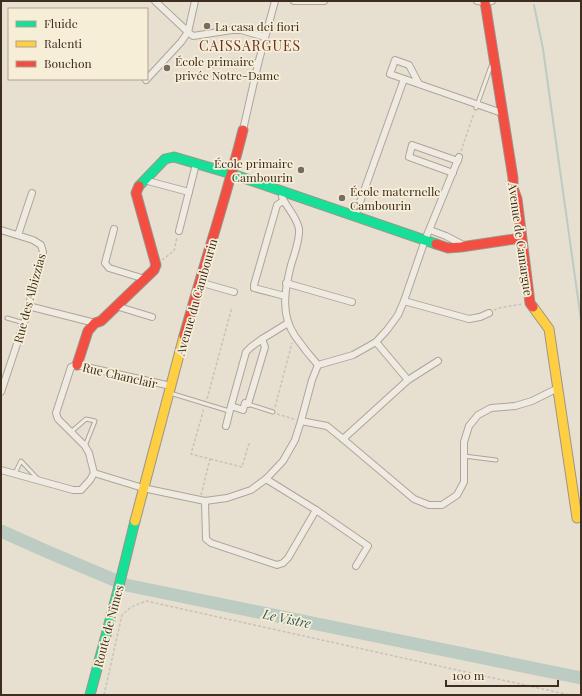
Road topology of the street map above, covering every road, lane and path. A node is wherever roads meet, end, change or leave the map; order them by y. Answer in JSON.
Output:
{"nodes":[{"id":1,"x":155,"y":1,"type":"edge"},
{"id":2,"x":195,"y":1,"type":"edge"},
{"id":3,"x":275,"y":1,"type":"edge"},
{"id":4,"x":295,"y":1,"type":"edge"},
{"id":5,"x":324,"y":1,"type":"edge"},
{"id":6,"x":485,"y":1,"type":"edge"},
{"id":7,"x":188,"y":32,"type":"junction"},
{"id":8,"x":265,"y":37,"type":"junction"},
{"id":9,"x":494,"y":60,"type":"junction"},
{"id":10,"x":211,"y":64,"type":"dead end"},
{"id":11,"x":258,"y":64,"type":"junction"},
{"id":12,"x":148,"y":78,"type":"edge"},
{"id":13,"x":404,"y":79,"type":"junction"},
{"id":14,"x":419,"y":84,"type":"junction"},
{"id":15,"x":476,"y":106,"type":"junction"},
{"id":16,"x":502,"y":113,"type":"junction"},
{"id":17,"x":243,"y":130,"type":"joint"},
{"id":18,"x":458,"y":159,"type":"junction"},
{"id":19,"x":196,"y":164,"type":"junction"},
{"id":20,"x":453,"y":173,"type":"junction"},
{"id":21,"x":232,"y":174,"type":"junction"},
{"id":22,"x":144,"y":180,"type":"junction"},
{"id":23,"x":189,"y":192,"type":"junction"},
{"id":24,"x":32,"y":193,"type":"dead end"},
{"id":25,"x":283,"y":196,"type":"junction"},
{"id":26,"x":355,"y":216,"type":"junction"},
{"id":27,"x":114,"y":229,"type":"dead end"},
{"id":28,"x":1,"y":230,"type":"edge"},
{"id":29,"x":430,"y":230,"type":"junction"},
{"id":30,"x":178,"y":231,"type":"joint"},
{"id":31,"x":18,"y":235,"type":"junction"},
{"id":32,"x":521,"y":238,"type":"junction"},
{"id":33,"x":425,"y":240,"type":"junction"},
{"id":34,"x":466,"y":246,"type":"junction"},
{"id":35,"x":156,"y":265,"type":"junction"},
{"id":36,"x":145,"y":279,"type":"junction"},
{"id":37,"x":199,"y":282,"type":"junction"},
{"id":38,"x":286,"y":283,"type":"junction"},
{"id":39,"x":234,"y":292,"type":"dead end"},
{"id":40,"x":285,"y":296,"type":"junction"},
{"id":41,"x":404,"y":301,"type":"junction"},
{"id":42,"x":352,"y":302,"type":"dead end"},
{"id":43,"x":530,"y":303,"type":"junction"},
{"id":44,"x":28,"y":306,"type":"junction"},
{"id":45,"x":116,"y":306,"type":"junction"},
{"id":46,"x":489,"y":313,"type":"joint"},
{"id":47,"x":152,"y":317,"type":"dead end"},
{"id":48,"x":7,"y":318,"type":"dead end"},
{"id":49,"x":24,"y":323,"type":"junction"},
{"id":50,"x":95,"y":323,"type":"junction"},
{"id":51,"x":288,"y":323,"type":"junction"},
{"id":52,"x":294,"y":335,"type":"junction"},
{"id":53,"x":262,"y":339,"type":"junction"},
{"id":54,"x":376,"y":342,"type":"junction"},
{"id":55,"x":438,"y":360,"type":"dead end"},
{"id":56,"x":77,"y":365,"type":"junction"},
{"id":57,"x":318,"y":365,"type":"junction"},
{"id":58,"x":408,"y":380,"type":"junction"},
{"id":59,"x":558,"y":388,"type":"junction"},
{"id":60,"x":170,"y":389,"type":"junction"},
{"id":61,"x":1,"y":392,"type":"edge"},
{"id":62,"x":248,"y":404,"type":"junction"},
{"id":63,"x":230,"y":408,"type":"junction"},
{"id":64,"x":273,"y":412,"type":"junction"},
{"id":65,"x":302,"y":421,"type":"junction"},
{"id":66,"x":226,"y":426,"type":"dead end"},
{"id":67,"x":71,"y":432,"type":"junction"},
{"id":68,"x":343,"y":439,"type":"junction"},
{"id":69,"x":250,"y":443,"type":"dead end"},
{"id":70,"x":85,"y":446,"type":"junction"},
{"id":71,"x":464,"y":456,"type":"junction"},
{"id":72,"x":210,"y":459,"type":"dead end"},
{"id":73,"x":496,"y":460,"type":"dead end"},
{"id":74,"x":1,"y":470,"type":"edge"},
{"id":75,"x":94,"y":473,"type":"junction"},
{"id":76,"x":14,"y":474,"type":"junction"},
{"id":77,"x":39,"y":480,"type":"junction"},
{"id":78,"x":266,"y":480,"type":"junction"},
{"id":79,"x":143,"y":488,"type":"junction"},
{"id":80,"x":205,"y":501,"type":"junction"},
{"id":81,"x":316,"y":510,"type":"junction"},
{"id":82,"x":577,"y":518,"type":"dead end"},
{"id":83,"x":126,"y":556,"type":"joint"},
{"id":84,"x":356,"y":566,"type":"dead end"},
{"id":85,"x":90,"y":695,"type":"edge"},
{"id":86,"x":104,"y":695,"type":"edge"},
{"id":87,"x":570,"y":695,"type":"edge"}],
"edges":[{"from":1,"to":7,"type":"street"},
{"from":2,"to":7,"type":"street"},
{"from":3,"to":8,"type":"street","name":"Avenue du Cambourin"},
{"from":4,"to":5,"type":"street"},
{"from":6,"to":9,"type":"street","name":"Avenue de Camargue"},
{"from":7,"to":8,"type":"street"},
{"from":7,"to":12,"type":"street"},
{"from":8,"to":11,"type":"street","name":"Avenue du Cambourin"},
{"from":9,"to":15,"type":"lane"},
{"from":9,"to":16,"type":"street","name":"Avenue de Camargue"},
{"from":10,"to":11,"type":"street"},
{"from":11,"to":17,"type":"street","name":"Avenue du Cambourin"},
{"from":13,"to":14,"type":"street"},
{"from":13,"to":14,"type":"street"},
{"from":13,"to":26,"type":"street"},
{"from":14,"to":15,"type":"street"},
{"from":15,"to":16,"type":"street"},
{"from":15,"to":18,"type":"path"},
{"from":16,"to":32,"type":"street","name":"Avenue de Camargue"},
{"from":17,"to":21,"type":"street","name":"Avenue du Cambourin"},
{"from":18,"to":20,"type":"street"},
{"from":18,"to":20,"type":"street"},
{"from":19,"to":21,"type":"street"},
{"from":19,"to":22,"type":"street"},
{"from":19,"to":23,"type":"street"},
{"from":20,"to":29,"type":"street"},
{"from":21,"to":25,"type":"street"},
{"from":21,"to":37,"type":"street","name":"Avenue du Cambourin"},
{"from":22,"to":23,"type":"street"},
{"from":22,"to":35,"type":"street"},
{"from":23,"to":30,"type":"street"},
{"from":24,"to":31,"type":"street"},
{"from":25,"to":26,"type":"street"},
{"from":25,"to":38,"type":"street"},
{"from":25,"to":40,"type":"street"},
{"from":26,"to":33,"type":"street"},
{"from":27,"to":36,"type":"street"},
{"from":28,"to":31,"type":"street","name":"Rue des Albizzias"},
{"from":29,"to":33,"type":"street"},
{"from":29,"to":34,"type":"street"},
{"from":30,"to":35,"type":"path"},
{"from":31,"to":44,"type":"street","name":"Rue des Albizzias"},
{"from":32,"to":34,"type":"street"},
{"from":32,"to":43,"type":"street","name":"Avenue de Camargue"},
{"from":33,"to":34,"type":"street"},
{"from":33,"to":41,"type":"street"},
{"from":35,"to":36,"type":"street"},
{"from":36,"to":45,"type":"street"},
{"from":37,"to":39,"type":"street"},
{"from":37,"to":60,"type":"street","name":"Avenue du Cambourin"},
{"from":38,"to":40,"type":"street"},
{"from":38,"to":42,"type":"street"},
{"from":40,"to":51,"type":"street"},
{"from":41,"to":46,"type":"street"},
{"from":41,"to":54,"type":"street"},
{"from":43,"to":46,"type":"path"},
{"from":43,"to":59,"type":"street","name":"Avenue de Camargue"},
{"from":44,"to":49,"type":"street","name":"Rue des Albizzias"},
{"from":44,"to":50,"type":"street"},
{"from":45,"to":47,"type":"street"},
{"from":45,"to":50,"type":"street"},
{"from":48,"to":49,"type":"lane"},
{"from":49,"to":61,"type":"street","name":"Rue des Albizzias"},
{"from":50,"to":56,"type":"street"},
{"from":51,"to":52,"type":"street"},
{"from":51,"to":53,"type":"street"},
{"from":52,"to":57,"type":"street"},
{"from":52,"to":64,"type":"path"},
{"from":53,"to":62,"type":"street"},
{"from":53,"to":63,"type":"street"},
{"from":54,"to":57,"type":"street"},
{"from":54,"to":58,"type":"street"},
{"from":55,"to":58,"type":"street"},
{"from":56,"to":60,"type":"street","name":"Rue Chanclair"},
{"from":56,"to":67,"type":"street","name":"Rue Chanclair"},
{"from":57,"to":65,"type":"street"},
{"from":58,"to":68,"type":"street"},
{"from":59,"to":71,"type":"street"},
{"from":59,"to":82,"type":"street","name":"Avenue de Camargue"},
{"from":60,"to":63,"type":"lane"},
{"from":60,"to":79,"type":"street","name":"Avenue du Cambourin"},
{"from":62,"to":63,"type":"street"},
{"from":62,"to":64,"type":"lane"},
{"from":63,"to":66,"type":"street"},
{"from":64,"to":65,"type":"path"},
{"from":65,"to":68,"type":"street"},
{"from":65,"to":78,"type":"street"},
{"from":67,"to":70,"type":"street","name":"Rue Chanclair"},
{"from":67,"to":70,"type":"lane"},
{"from":68,"to":71,"type":"street"},
{"from":69,"to":72,"type":"path"},
{"from":70,"to":75,"type":"street","name":"Rue Chanclair"},
{"from":71,"to":73,"type":"lane"},
{"from":74,"to":76,"type":"street"},
{"from":75,"to":77,"type":"street"},
{"from":75,"to":79,"type":"street"},
{"from":76,"to":77,"type":"street"},
{"from":76,"to":77,"type":"lane"},
{"from":78,"to":80,"type":"street"},
{"from":78,"to":81,"type":"street"},
{"from":79,"to":80,"type":"street"},
{"from":79,"to":83,"type":"street","name":"Avenue du Cambourin"},
{"from":80,"to":81,"type":"street"},
{"from":81,"to":84,"type":"street"},
{"from":83,"to":85,"type":"street","name":"Route de Nîmes"},
{"from":86,"to":87,"type":"path"}]}
